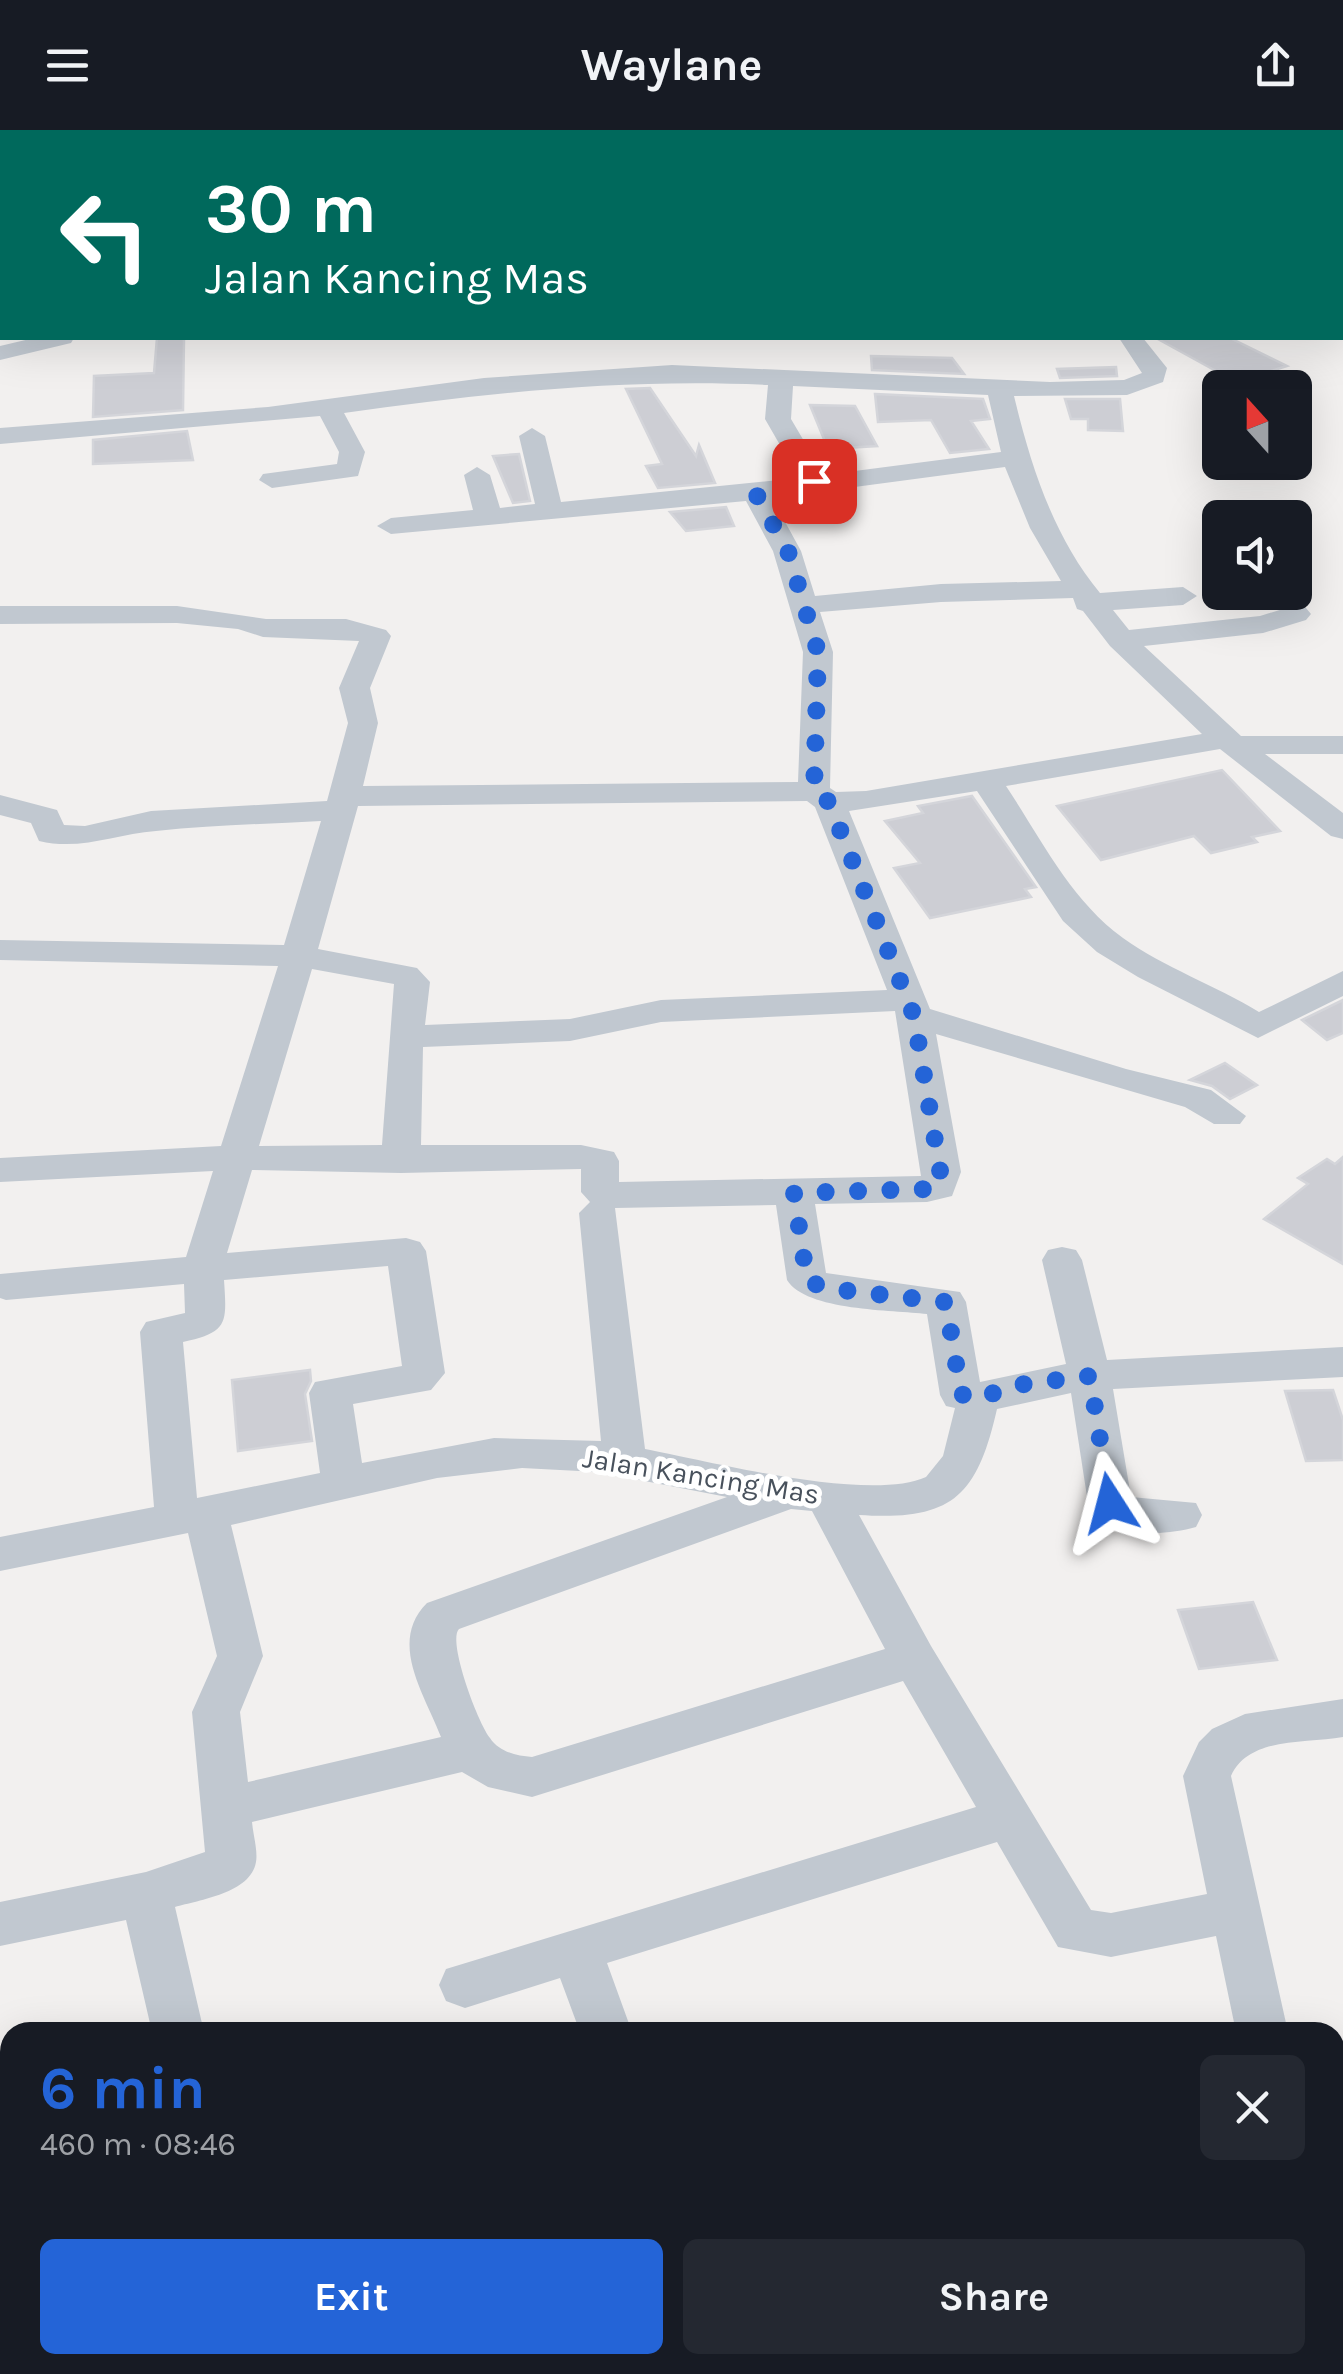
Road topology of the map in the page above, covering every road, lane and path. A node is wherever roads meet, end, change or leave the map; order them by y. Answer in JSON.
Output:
{"nodes":[{"id":1,"x":54,"y":340,"type":"edge"},
{"id":2,"x":1132,"y":340,"type":"edge"},
{"id":3,"x":0,"y":354,"type":"edge"},
{"id":4,"x":781,"y":380,"type":"junction"},
{"id":5,"x":999,"y":387,"type":"junction"},
{"id":6,"x":329,"y":409,"type":"junction"},
{"id":7,"x":0,"y":436,"type":"edge"},
{"id":8,"x":532,"y":436,"type":"dead end"},
{"id":9,"x":1015,"y":458,"type":"junction"},
{"id":10,"x":477,"y":474,"type":"dead end"},
{"id":11,"x":272,"y":480,"type":"dead end"},
{"id":12,"x":814,"y":481,"type":"junction"},
{"id":13,"x":755,"y":492,"type":"junction"},
{"id":14,"x":550,"y":511,"type":"junction"},
{"id":15,"x":488,"y":517,"type":"junction"},
{"id":16,"x":391,"y":526,"type":"dead end"},
{"id":17,"x":1082,"y":596,"type":"junction"},
{"id":18,"x":1183,"y":596,"type":"dead end"},
{"id":19,"x":806,"y":604,"type":"junction"},
{"id":20,"x":1296,"y":614,"type":"dead end"},
{"id":21,"x":0,"y":615,"type":"edge"},
{"id":22,"x":1120,"y":640,"type":"junction"},
{"id":23,"x":1230,"y":742,"type":"junction"},
{"id":24,"x":1343,"y":744,"type":"edge"},
{"id":25,"x":988,"y":784,"type":"junction"},
{"id":26,"x":822,"y":797,"type":"junction"},
{"id":27,"x":340,"y":803,"type":"junction"},
{"id":28,"x":0,"y":805,"type":"edge"},
{"id":29,"x":1343,"y":829,"type":"edge"},
{"id":30,"x":0,"y":950,"type":"edge"},
{"id":31,"x":297,"y":956,"type":"junction"},
{"id":32,"x":1343,"y":982,"type":"edge"},
{"id":33,"x":911,"y":1008,"type":"junction"},
{"id":34,"x":405,"y":1036,"type":"junction"},
{"id":35,"x":1227,"y":1116,"type":"dead end"},
{"id":36,"x":233,"y":1158,"type":"junction"},
{"id":37,"x":401,"y":1161,"type":"junction"},
{"id":38,"x":0,"y":1170,"type":"edge"},
{"id":39,"x":794,"y":1193,"type":"junction"},
{"id":40,"x":599,"y":1214,"type":"dead end"},
{"id":41,"x":1062,"y":1260,"type":"dead end"},
{"id":42,"x":203,"y":1267,"type":"junction"},
{"id":43,"x":6,"y":1286,"type":"dead end"},
{"id":44,"x":1343,"y":1362,"type":"edge"},
{"id":45,"x":1090,"y":1376,"type":"junction"},
{"id":46,"x":978,"y":1400,"type":"junction"},
{"id":47,"x":626,"y":1462,"type":"junction"},
{"id":48,"x":343,"y":1484,"type":"junction"},
{"id":49,"x":806,"y":1495,"type":"junction"},
{"id":50,"x":192,"y":1515,"type":"junction"},
{"id":51,"x":1180,"y":1515,"type":"dead end"},
{"id":52,"x":0,"y":1554,"type":"edge"},
{"id":53,"x":914,"y":1658,"type":"junction"},
{"id":54,"x":1343,"y":1718,"type":"edge"},
{"id":55,"x":470,"y":1750,"type":"junction"},
{"id":56,"x":228,"y":1807,"type":"junction"},
{"id":57,"x":1010,"y":1817,"type":"junction"},
{"id":58,"x":146,"y":1894,"type":"junction"},
{"id":59,"x":1235,"y":1910,"type":"junction"},
{"id":60,"x":0,"y":1924,"type":"edge"},
{"id":61,"x":576,"y":1950,"type":"junction"},
{"id":62,"x":465,"y":1986,"type":"dead end"},
{"id":63,"x":176,"y":2022,"type":"edge"},
{"id":64,"x":602,"y":2022,"type":"edge"},
{"id":65,"x":1260,"y":2022,"type":"edge"}],
"edges":[{"from":1,"to":3,"type":"street"},
{"from":2,"to":5,"type":"street"},
{"from":4,"to":5,"type":"street"},
{"from":4,"to":6,"type":"street"},
{"from":4,"to":12,"type":"street"},
{"from":5,"to":9,"type":"street"},
{"from":6,"to":7,"type":"street"},
{"from":6,"to":11,"type":"street"},
{"from":8,"to":14,"type":"street"},
{"from":9,"to":12,"type":"street"},
{"from":9,"to":17,"type":"street"},
{"from":10,"to":15,"type":"street"},
{"from":12,"to":13,"type":"street"},
{"from":13,"to":14,"type":"street"},
{"from":13,"to":19,"type":"street"},
{"from":14,"to":15,"type":"street"},
{"from":15,"to":16,"type":"street"},
{"from":17,"to":18,"type":"street"},
{"from":17,"to":19,"type":"street"},
{"from":17,"to":22,"type":"street"},
{"from":19,"to":26,"type":"street"},
{"from":20,"to":22,"type":"street"},
{"from":21,"to":27,"type":"street"},
{"from":22,"to":23,"type":"street"},
{"from":23,"to":24,"type":"street"},
{"from":23,"to":25,"type":"street"},
{"from":23,"to":29,"type":"street"},
{"from":25,"to":26,"type":"street"},
{"from":25,"to":32,"type":"street"},
{"from":26,"to":27,"type":"street"},
{"from":26,"to":33,"type":"street"},
{"from":27,"to":28,"type":"street"},
{"from":27,"to":31,"type":"street"},
{"from":30,"to":31,"type":"street"},
{"from":31,"to":34,"type":"street"},
{"from":31,"to":36,"type":"street"},
{"from":33,"to":34,"type":"street"},
{"from":33,"to":35,"type":"street"},
{"from":33,"to":39,"type":"street"},
{"from":34,"to":37,"type":"street"},
{"from":36,"to":37,"type":"street"},
{"from":36,"to":38,"type":"street"},
{"from":36,"to":42,"type":"street"},
{"from":37,"to":39,"type":"street"},
{"from":39,"to":46,"type":"street"},
{"from":40,"to":47,"type":"street"},
{"from":41,"to":45,"type":"street"},
{"from":42,"to":43,"type":"street"},
{"from":42,"to":48,"type":"street"},
{"from":42,"to":50,"type":"street"},
{"from":44,"to":45,"type":"street"},
{"from":45,"to":46,"type":"street"},
{"from":45,"to":51,"type":"street"},
{"from":46,"to":49,"type":"street","name":"Jalan Kancing Mas"},
{"from":47,"to":48,"type":"street","name":"Jalan Kancing Mas"},
{"from":47,"to":49,"type":"street","name":"Jalan Kancing Mas"},
{"from":48,"to":50,"type":"street","name":"Jalan Kancing Mas"},
{"from":49,"to":53,"type":"street"},
{"from":49,"to":55,"type":"street"},
{"from":50,"to":52,"type":"street","name":"Jalan Kancing Mas"},
{"from":50,"to":56,"type":"street"},
{"from":53,"to":55,"type":"street"},
{"from":53,"to":57,"type":"street"},
{"from":54,"to":59,"type":"street"},
{"from":55,"to":56,"type":"street"},
{"from":56,"to":58,"type":"street"},
{"from":57,"to":59,"type":"street"},
{"from":57,"to":61,"type":"street"},
{"from":58,"to":60,"type":"street"},
{"from":58,"to":63,"type":"street"},
{"from":59,"to":65,"type":"street"},
{"from":61,"to":62,"type":"street"},
{"from":61,"to":64,"type":"street"}]}
